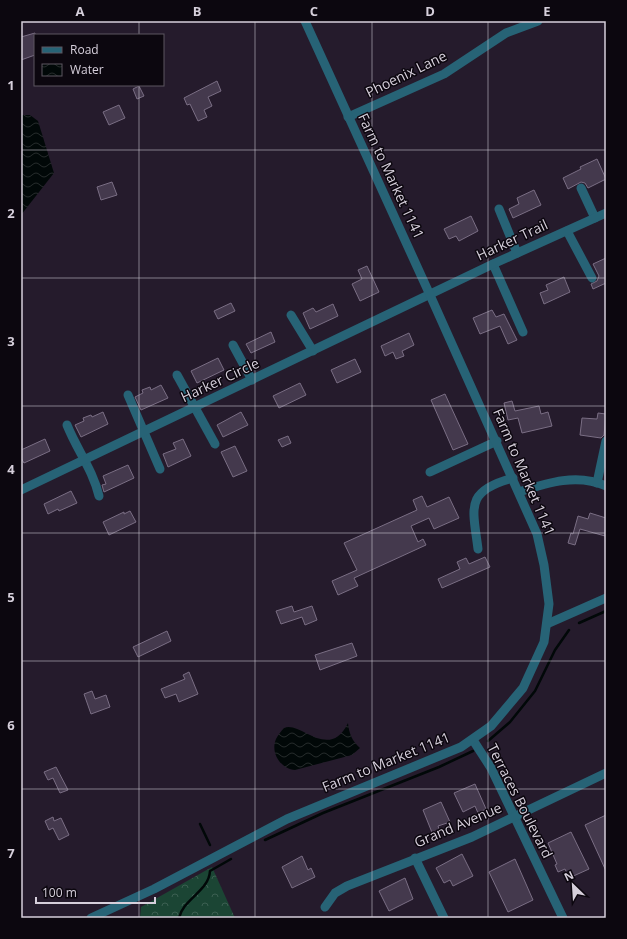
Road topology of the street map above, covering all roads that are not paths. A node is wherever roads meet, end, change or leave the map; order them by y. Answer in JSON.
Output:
{"nodes":[{"id":1,"x":304,"y":21,"type":"edge"},
{"id":2,"x":538,"y":21,"type":"edge"},
{"id":3,"x":348,"y":118,"type":"junction"},
{"id":4,"x":581,"y":188,"type":"dead end"},
{"id":5,"x":498,"y":208,"type":"dead end"},
{"id":6,"x":606,"y":213,"type":"edge"},
{"id":7,"x":595,"y":218,"type":"junction"},
{"id":8,"x":567,"y":231,"type":"junction"},
{"id":9,"x":517,"y":253,"type":"junction"},
{"id":10,"x":493,"y":264,"type":"junction"},
{"id":11,"x":592,"y":278,"type":"dead end"},
{"id":12,"x":430,"y":294,"type":"junction"},
{"id":13,"x":291,"y":315,"type":"dead end"},
{"id":14,"x":523,"y":332,"type":"dead end"},
{"id":15,"x":233,"y":346,"type":"dead end"},
{"id":16,"x":313,"y":351,"type":"junction"},
{"id":17,"x":177,"y":375,"type":"dead end"},
{"id":18,"x":252,"y":380,"type":"junction"},
{"id":19,"x":128,"y":395,"type":"dead end"},
{"id":20,"x":195,"y":407,"type":"junction"},
{"id":21,"x":67,"y":425,"type":"dead end"},
{"id":22,"x":145,"y":431,"type":"junction"},
{"id":23,"x":606,"y":441,"type":"edge"},
{"id":24,"x":497,"y":442,"type":"junction"},
{"id":25,"x":215,"y":444,"type":"dead end"},
{"id":26,"x":85,"y":459,"type":"junction"},
{"id":27,"x":160,"y":469,"type":"dead end"},
{"id":28,"x":430,"y":472,"type":"dead end"},
{"id":29,"x":513,"y":478,"type":"junction"},
{"id":30,"x":604,"y":484,"type":"edge"},
{"id":31,"x":22,"y":488,"type":"edge"},
{"id":32,"x":519,"y":492,"type":"junction"},
{"id":33,"x":99,"y":496,"type":"dead end"},
{"id":34,"x":478,"y":550,"type":"dead end"},
{"id":35,"x":606,"y":598,"type":"edge"},
{"id":36,"x":547,"y":624,"type":"junction"},
{"id":37,"x":473,"y":740,"type":"junction"},
{"id":38,"x":606,"y":774,"type":"edge"},
{"id":39,"x":514,"y":817,"type":"junction"},
{"id":40,"x":415,"y":858,"type":"junction"},
{"id":41,"x":324,"y":907,"type":"dead end"},
{"id":42,"x":91,"y":918,"type":"edge"},
{"id":43,"x":444,"y":918,"type":"edge"},
{"id":44,"x":563,"y":918,"type":"edge"}],
"edges":[{"from":1,"to":3,"type":"street","name":"Farm to Market 1141"},
{"from":2,"to":3,"type":"street","name":"Phoenix Lane"},
{"from":3,"to":12,"type":"street","name":"Farm to Market 1141"},
{"from":4,"to":7,"type":"street"},
{"from":5,"to":9,"type":"street"},
{"from":6,"to":7,"type":"street","name":"Harker Trail"},
{"from":7,"to":8,"type":"street","name":"Harker Trail"},
{"from":8,"to":9,"type":"street","name":"Harker Trail"},
{"from":8,"to":11,"type":"street"},
{"from":9,"to":10,"type":"street","name":"Harker Trail"},
{"from":10,"to":12,"type":"street","name":"Harker Trail"},
{"from":10,"to":14,"type":"street"},
{"from":12,"to":16,"type":"street","name":"Harker Circle"},
{"from":12,"to":24,"type":"street","name":"Farm to Market 1141"},
{"from":13,"to":16,"type":"street"},
{"from":15,"to":18,"type":"street"},
{"from":16,"to":18,"type":"street","name":"Harker Circle"},
{"from":17,"to":20,"type":"street"},
{"from":18,"to":20,"type":"street","name":"Harker Circle"},
{"from":19,"to":22,"type":"street"},
{"from":20,"to":22,"type":"street","name":"Harker Circle"},
{"from":20,"to":25,"type":"street"},
{"from":21,"to":26,"type":"street"},
{"from":22,"to":26,"type":"street","name":"Harker Circle"},
{"from":22,"to":27,"type":"street"},
{"from":23,"to":30,"type":"street"},
{"from":24,"to":28,"type":"street"},
{"from":24,"to":29,"type":"street","name":"Farm to Market 1141"},
{"from":26,"to":31,"type":"street","name":"Harker Circle"},
{"from":26,"to":33,"type":"street"},
{"from":29,"to":32,"type":"street","name":"Farm to Market 1141"},
{"from":29,"to":34,"type":"street"},
{"from":30,"to":32,"type":"street"},
{"from":32,"to":36,"type":"street","name":"Farm to Market 1141"},
{"from":35,"to":36,"type":"street"},
{"from":36,"to":37,"type":"street","name":"Farm to Market 1141"},
{"from":37,"to":39,"type":"street","name":"Terraces Boulevard"},
{"from":37,"to":42,"type":"street","name":"Farm to Market 1141"},
{"from":38,"to":39,"type":"street","name":"Grand Avenue"},
{"from":39,"to":40,"type":"street","name":"Grand Avenue"},
{"from":39,"to":44,"type":"street","name":"Terraces Boulevard"},
{"from":40,"to":41,"type":"street","name":"Grand Avenue"},
{"from":40,"to":43,"type":"street"}]}
